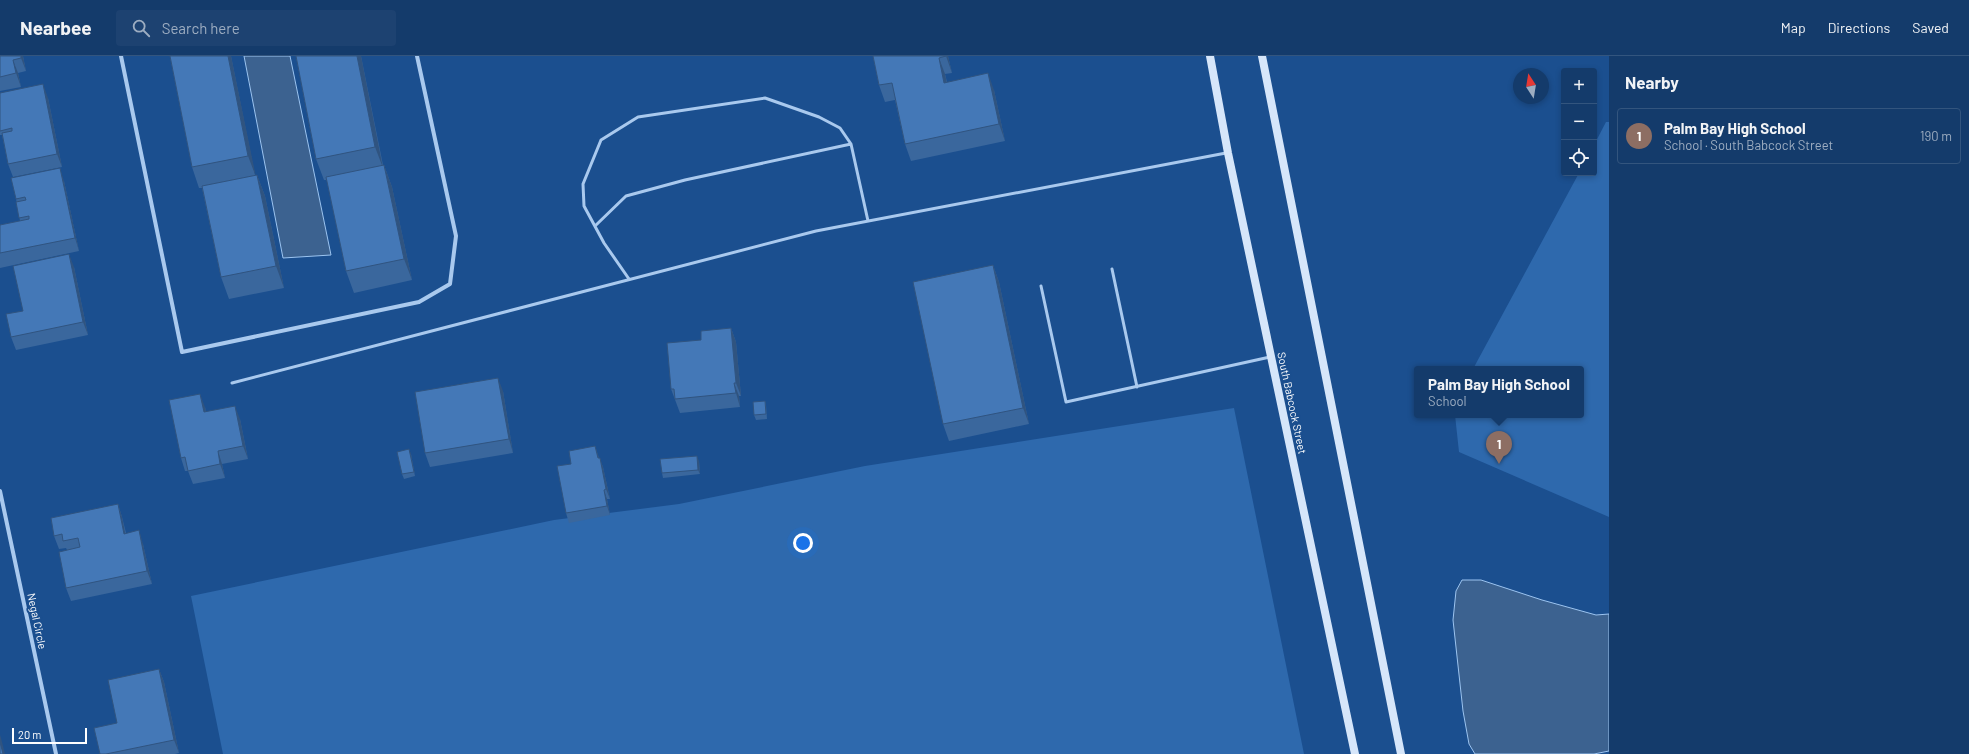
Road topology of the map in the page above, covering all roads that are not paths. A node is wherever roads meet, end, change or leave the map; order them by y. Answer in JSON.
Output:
{"nodes":[{"id":1,"x":121,"y":56,"type":"edge"},
{"id":2,"x":417,"y":56,"type":"edge"},
{"id":3,"x":1210,"y":56,"type":"edge"},
{"id":4,"x":1262,"y":56,"type":"edge"},
{"id":5,"x":851,"y":144,"type":"junction"},
{"id":6,"x":1228,"y":153,"type":"junction"},
{"id":7,"x":868,"y":221,"type":"junction"},
{"id":8,"x":595,"y":226,"type":"junction"},
{"id":9,"x":1112,"y":269,"type":"dead end"},
{"id":10,"x":629,"y":279,"type":"junction"},
{"id":11,"x":1041,"y":286,"type":"dead end"},
{"id":12,"x":1272,"y":357,"type":"junction"},
{"id":13,"x":232,"y":382,"type":"dead end"},
{"id":14,"x":1137,"y":386,"type":"junction"},
{"id":15,"x":0,"y":491,"type":"edge"},
{"id":16,"x":56,"y":754,"type":"edge"},
{"id":17,"x":1355,"y":754,"type":"edge"},
{"id":18,"x":1401,"y":754,"type":"edge"}],
"edges":[{"from":1,"to":2,"type":"street"},
{"from":3,"to":6,"type":"main road","name":"South Babcock Street"},
{"from":4,"to":18,"type":"main road"},
{"from":5,"to":7,"type":"lane"},
{"from":5,"to":8,"type":"lane"},
{"from":5,"to":8,"type":"lane"},
{"from":6,"to":7,"type":"lane"},
{"from":6,"to":12,"type":"main road","name":"South Babcock Street"},
{"from":7,"to":10,"type":"lane"},
{"from":8,"to":10,"type":"lane"},
{"from":9,"to":14,"type":"lane"},
{"from":10,"to":13,"type":"lane"},
{"from":11,"to":14,"type":"lane"},
{"from":12,"to":14,"type":"lane"},
{"from":12,"to":17,"type":"main road","name":"South Babcock Street"},
{"from":15,"to":16,"type":"street","name":"Negal Circle"}]}
